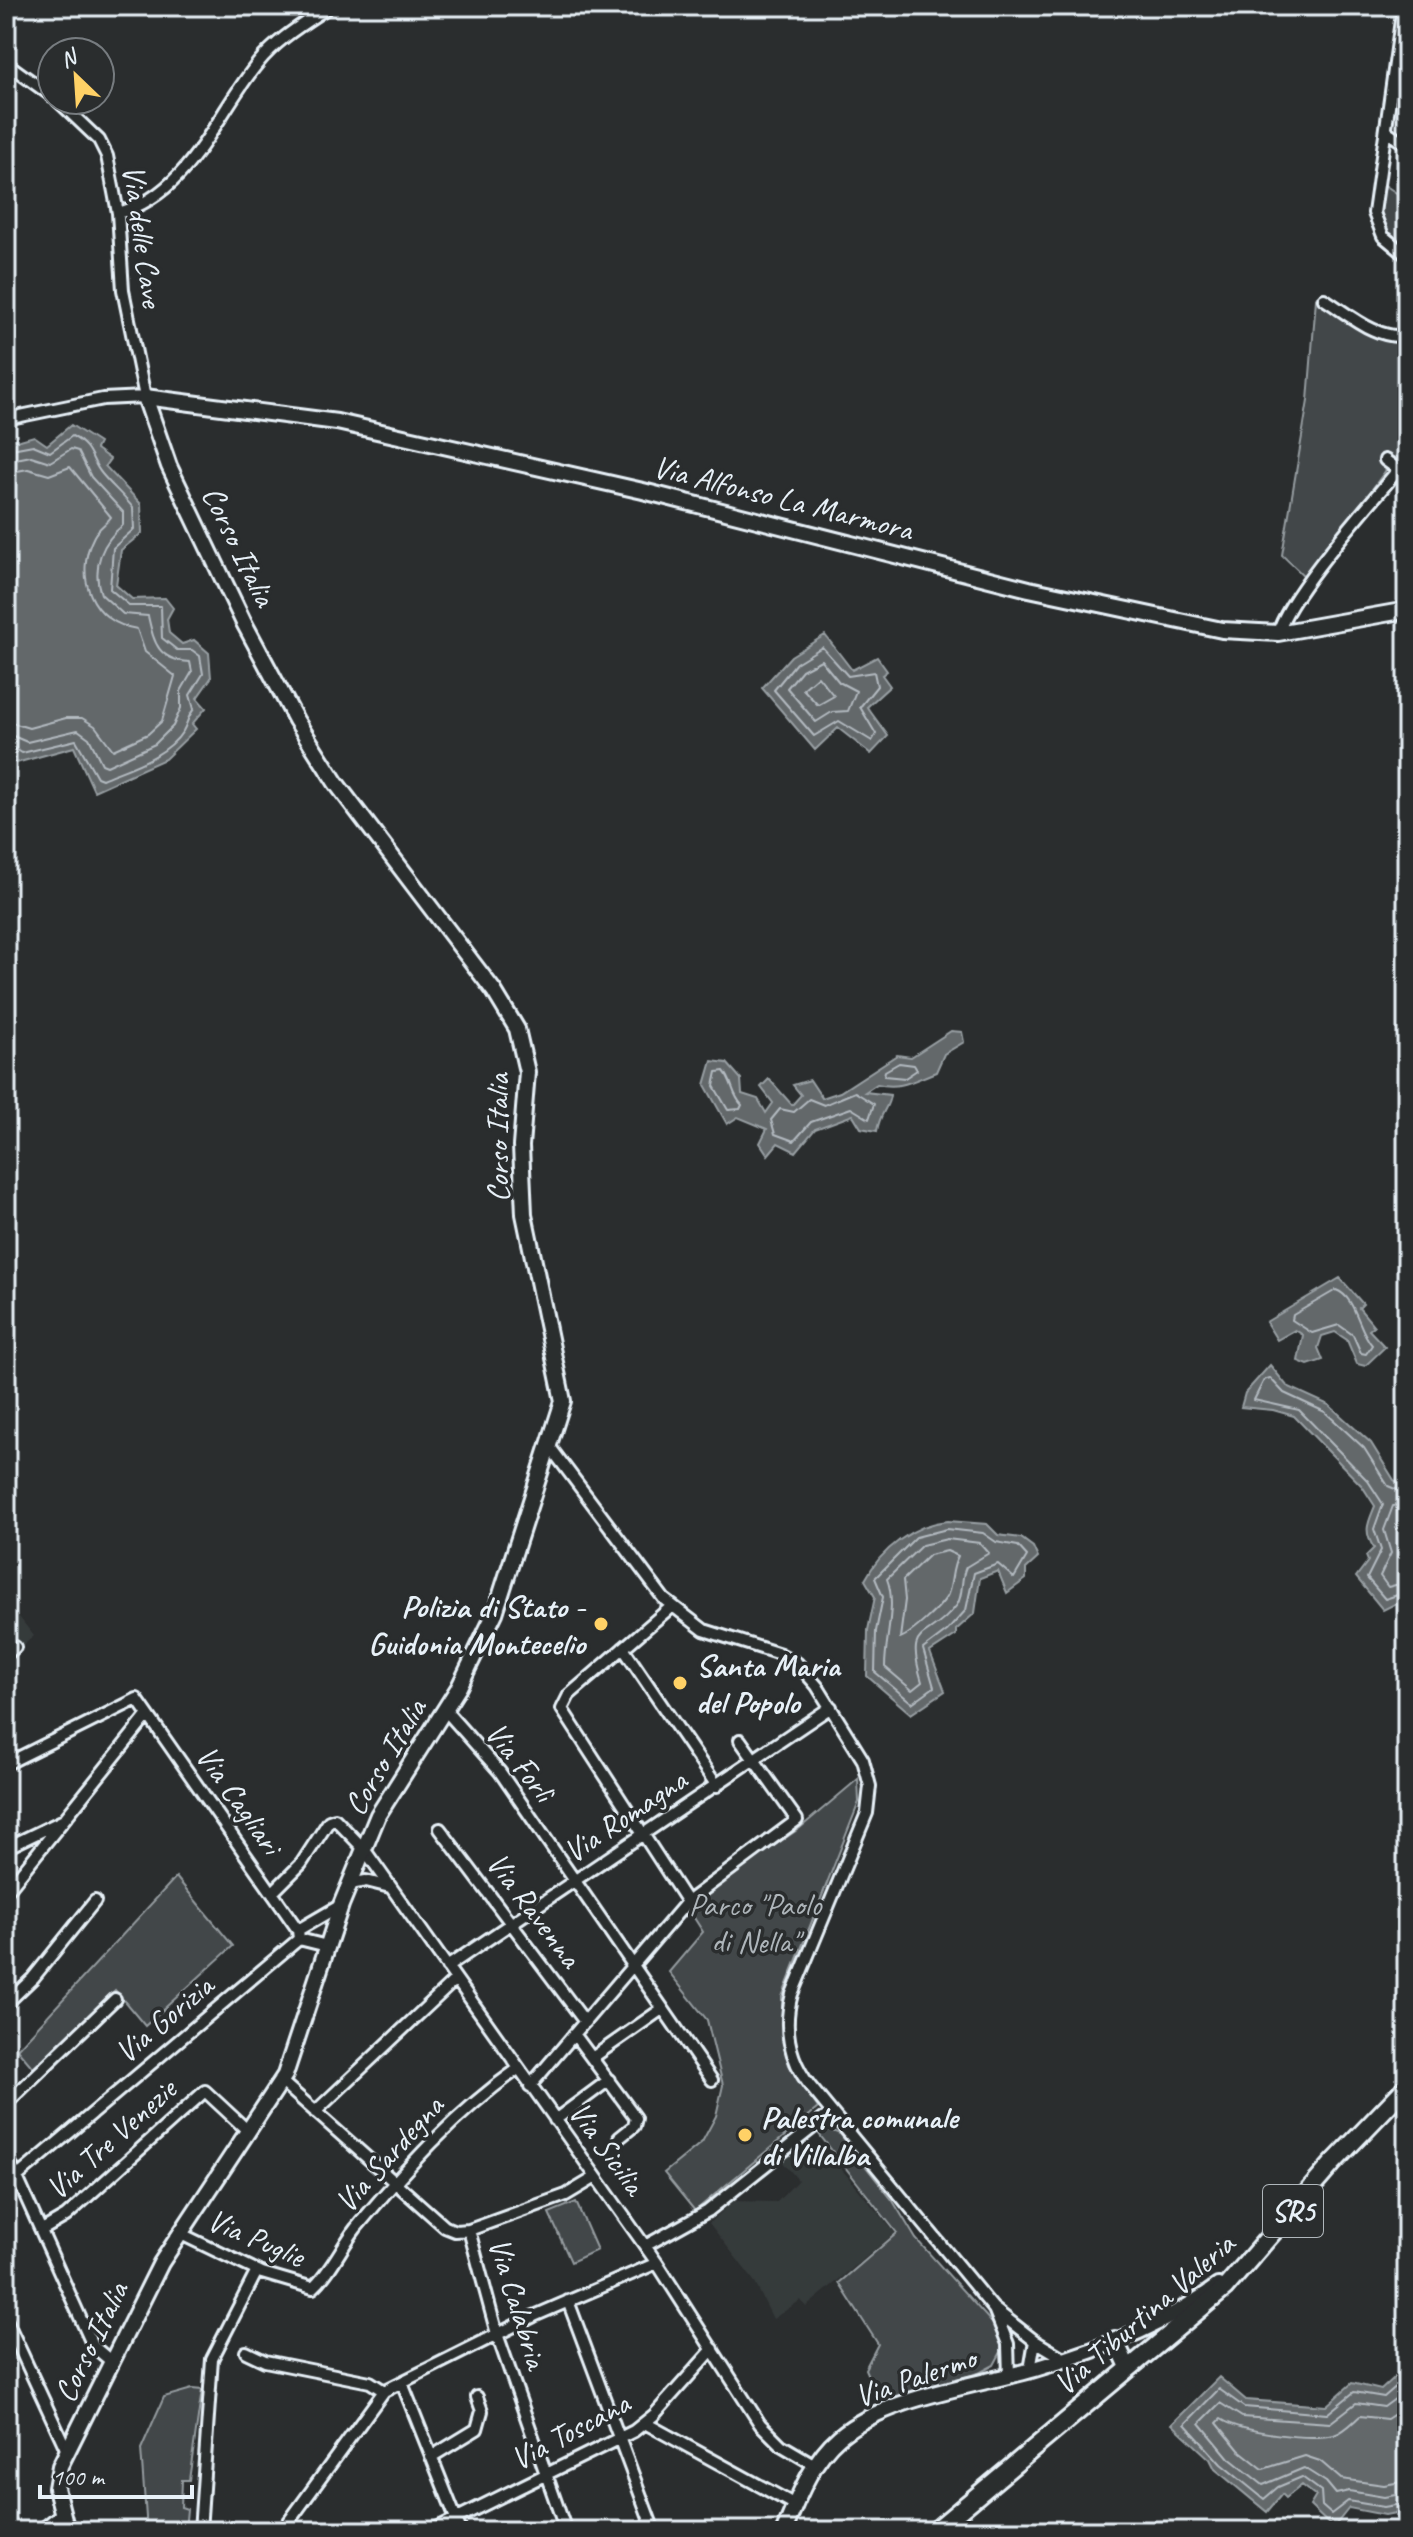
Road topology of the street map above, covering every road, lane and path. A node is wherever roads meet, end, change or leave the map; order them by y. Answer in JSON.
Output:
{"nodes":[{"id":1,"x":330,"y":6,"type":"edge"},
{"id":2,"x":1403,"y":6,"type":"edge"},
{"id":3,"x":1404,"y":34,"type":"edge"},
{"id":4,"x":6,"y":63,"type":"edge"},
{"id":5,"x":36,"y":85,"type":"edge"},
{"id":6,"x":74,"y":116,"type":"edge"},
{"id":7,"x":1386,"y":131,"type":"junction"},
{"id":8,"x":1407,"y":145,"type":"edge"},
{"id":9,"x":118,"y":213,"type":"junction"},
{"id":10,"x":1407,"y":256,"type":"edge"},
{"id":11,"x":1324,"y":299,"type":"dead end"},
{"id":12,"x":1407,"y":335,"type":"edge"},
{"id":13,"x":145,"y":397,"type":"junction"},
{"id":14,"x":6,"y":419,"type":"edge"},
{"id":15,"x":1385,"y":460,"type":"dead end"},
{"id":16,"x":1402,"y":473,"type":"edge"},
{"id":17,"x":1407,"y":610,"type":"edge"},
{"id":18,"x":1278,"y":633,"type":"junction"},
{"id":19,"x":550,"y":1447,"type":"junction"},
{"id":20,"x":672,"y":1606,"type":"junction"},
{"id":21,"x":15,"y":1647,"type":"dead end"},
{"id":22,"x":623,"y":1648,"type":"junction"},
{"id":23,"x":6,"y":1655,"type":"edge"},
{"id":24,"x":831,"y":1707,"type":"junction"},
{"id":25,"x":445,"y":1710,"type":"junction"},
{"id":26,"x":148,"y":1715,"type":"junction"},
{"id":27,"x":740,"y":1740,"type":"dead end"},
{"id":28,"x":755,"y":1761,"type":"junction"},
{"id":29,"x":6,"y":1764,"type":"edge"},
{"id":30,"x":717,"y":1786,"type":"junction"},
{"id":31,"x":68,"y":1818,"type":"junction"},
{"id":32,"x":440,"y":1829,"type":"dead end"},
{"id":33,"x":642,"y":1836,"type":"junction"},
{"id":34,"x":6,"y":1848,"type":"edge"},
{"id":35,"x":364,"y":1849,"type":"junction"},
{"id":36,"x":575,"y":1881,"type":"junction"},
{"id":37,"x":350,"y":1884,"type":"junction"},
{"id":38,"x":391,"y":1887,"type":"junction"},
{"id":39,"x":6,"y":1892,"type":"edge"},
{"id":40,"x":272,"y":1893,"type":"junction"},
{"id":41,"x":95,"y":1901,"type":"dead end"},
{"id":42,"x":687,"y":1902,"type":"junction"},
{"id":43,"x":341,"y":1905,"type":"junction"},
{"id":44,"x":512,"y":1923,"type":"junction"},
{"id":45,"x":298,"y":1934,"type":"junction"},
{"id":46,"x":327,"y":1946,"type":"junction"},
{"id":47,"x":447,"y":1967,"type":"junction"},
{"id":48,"x":633,"y":1967,"type":"junction"},
{"id":49,"x":455,"y":1980,"type":"junction"},
{"id":50,"x":115,"y":1999,"type":"dead end"},
{"id":51,"x":6,"y":2004,"type":"edge"},
{"id":52,"x":662,"y":2009,"type":"junction"},
{"id":53,"x":585,"y":2022,"type":"junction"},
{"id":54,"x":574,"y":2034,"type":"junction"},
{"id":55,"x":592,"y":2058,"type":"junction"},
{"id":56,"x":518,"y":2069,"type":"junction"},
{"id":57,"x":609,"y":2080,"type":"junction"},
{"id":58,"x":712,"y":2080,"type":"dead end"},
{"id":59,"x":282,"y":2082,"type":"junction"},
{"id":60,"x":530,"y":2086,"type":"junction"},
{"id":61,"x":1407,"y":2086,"type":"edge"},
{"id":62,"x":6,"y":2104,"type":"edge"},
{"id":63,"x":315,"y":2112,"type":"junction"},
{"id":64,"x":831,"y":2113,"type":"junction"},
{"id":65,"x":555,"y":2120,"type":"junction"},
{"id":66,"x":248,"y":2131,"type":"junction"},
{"id":67,"x":619,"y":2138,"type":"dead end"},
{"id":68,"x":6,"y":2153,"type":"edge"},
{"id":69,"x":18,"y":2176,"type":"junction"},
{"id":70,"x":596,"y":2177,"type":"junction"},
{"id":71,"x":396,"y":2180,"type":"junction"},
{"id":72,"x":42,"y":2230,"type":"junction"},
{"id":73,"x":469,"y":2230,"type":"junction"},
{"id":74,"x":179,"y":2233,"type":"junction"},
{"id":75,"x":645,"y":2246,"type":"junction"},
{"id":76,"x":1253,"y":2258,"type":"junction"},
{"id":77,"x":657,"y":2263,"type":"junction"},
{"id":78,"x":257,"y":2271,"type":"junction"},
{"id":79,"x":313,"y":2288,"type":"joint"},
{"id":80,"x":568,"y":2301,"type":"junction"},
{"id":81,"x":993,"y":2308,"type":"junction"},
{"id":82,"x":6,"y":2319,"type":"edge"},
{"id":83,"x":497,"y":2334,"type":"junction"},
{"id":84,"x":1115,"y":2339,"type":"junction"},
{"id":85,"x":1035,"y":2341,"type":"junction"},
{"id":86,"x":713,"y":2349,"type":"junction"},
{"id":87,"x":246,"y":2352,"type":"dead end"},
{"id":88,"x":1065,"y":2359,"type":"junction"},
{"id":89,"x":113,"y":2363,"type":"junction"},
{"id":90,"x":1128,"y":2367,"type":"junction"},
{"id":91,"x":1030,"y":2370,"type":"junction"},
{"id":92,"x":1009,"y":2376,"type":"junction"},
{"id":93,"x":402,"y":2383,"type":"junction"},
{"id":94,"x":384,"y":2391,"type":"junction"},
{"id":95,"x":477,"y":2397,"type":"dead end"},
{"id":96,"x":645,"y":2423,"type":"junction"},
{"id":97,"x":622,"y":2438,"type":"junction"},
{"id":98,"x":68,"y":2453,"type":"junction"},
{"id":99,"x":431,"y":2457,"type":"junction"},
{"id":100,"x":815,"y":2465,"type":"junction"},
{"id":101,"x":547,"y":2476,"type":"junction"},
{"id":102,"x":795,"y":2505,"type":"junction"},
{"id":103,"x":61,"y":2514,"type":"junction"},
{"id":104,"x":456,"y":2518,"type":"junction"},
{"id":105,"x":40,"y":2531,"type":"edge"},
{"id":106,"x":67,"y":2531,"type":"edge"},
{"id":107,"x":200,"y":2531,"type":"edge"},
{"id":108,"x":282,"y":2531,"type":"edge"},
{"id":109,"x":431,"y":2531,"type":"edge"},
{"id":110,"x":461,"y":2531,"type":"edge"},
{"id":111,"x":566,"y":2531,"type":"edge"},
{"id":112,"x":654,"y":2531,"type":"edge"},
{"id":113,"x":784,"y":2531,"type":"edge"},
{"id":114,"x":935,"y":2531,"type":"edge"}],
"edges":[{"from":1,"to":9,"type":"street"},
{"from":2,"to":3,"type":"street"},
{"from":3,"to":7,"type":"street"},
{"from":4,"to":5,"type":"street"},
{"from":6,"to":9,"type":"street","name":"Via delle Cave"},
{"from":7,"to":8,"type":"street"},
{"from":7,"to":10,"type":"street"},
{"from":9,"to":13,"type":"street","name":"Via delle Cave"},
{"from":11,"to":12,"type":"street"},
{"from":13,"to":14,"type":"street"},
{"from":13,"to":18,"type":"street","name":"Via Alfonso La Marmora"},
{"from":13,"to":19,"type":"street","name":"Corso Italia"},
{"from":15,"to":16,"type":"street"},
{"from":16,"to":18,"type":"street"},
{"from":17,"to":18,"type":"street","name":"Via Alfonso La Marmora"},
{"from":19,"to":20,"type":"street"},
{"from":19,"to":25,"type":"street","name":"Corso Italia"},
{"from":20,"to":22,"type":"street"},
{"from":20,"to":24,"type":"street"},
{"from":21,"to":23,"type":"street"},
{"from":22,"to":30,"type":"street"},
{"from":22,"to":33,"type":"street"},
{"from":24,"to":28,"type":"street","name":"Via Romagna"},
{"from":24,"to":64,"type":"street"},
{"from":25,"to":35,"type":"street","name":"Corso Italia"},
{"from":25,"to":36,"type":"street","name":"Via Forlì"},
{"from":26,"to":29,"type":"street","name":"Via Cagliari"},
{"from":26,"to":31,"type":"street"},
{"from":26,"to":40,"type":"street","name":"Via Cagliari"},
{"from":27,"to":28,"type":"street"},
{"from":28,"to":30,"type":"street","name":"Via Romagna"},
{"from":28,"to":42,"type":"street"},
{"from":30,"to":33,"type":"street","name":"Via Romagna"},
{"from":31,"to":34,"type":"street"},
{"from":31,"to":39,"type":"street"},
{"from":32,"to":44,"type":"street","name":"Via Ravenna"},
{"from":33,"to":36,"type":"street","name":"Via Romagna"},
{"from":33,"to":42,"type":"street"},
{"from":35,"to":37,"type":"street","name":"Corso Italia"},
{"from":35,"to":38,"type":"street","name":"Via Sicilia"},
{"from":35,"to":40,"type":"street","name":"Via Sicilia"},
{"from":36,"to":44,"type":"street","name":"Via Romagna"},
{"from":36,"to":48,"type":"street","name":"Via Forlì"},
{"from":37,"to":38,"type":"street"},
{"from":37,"to":43,"type":"street","name":"Corso Italia"},
{"from":38,"to":47,"type":"street","name":"Via Sicilia"},
{"from":40,"to":45,"type":"street","name":"Via Cagliari"},
{"from":41,"to":51,"type":"street"},
{"from":42,"to":48,"type":"street"},
{"from":43,"to":45,"type":"street","name":"Via Gorizia"},
{"from":43,"to":46,"type":"street","name":"Corso Italia"},
{"from":44,"to":47,"type":"street","name":"Via Romagna"},
{"from":44,"to":53,"type":"street","name":"Via Ravenna"},
{"from":45,"to":46,"type":"street"},
{"from":45,"to":69,"type":"street","name":"Via Gorizia"},
{"from":46,"to":59,"type":"street","name":"Corso Italia"},
{"from":47,"to":49,"type":"street","name":"Via Sicilia"},
{"from":48,"to":52,"type":"street","name":"Via Forlì"},
{"from":48,"to":53,"type":"street"},
{"from":49,"to":56,"type":"street","name":"Via Sicilia"},
{"from":49,"to":63,"type":"street"},
{"from":50,"to":62,"type":"street"},
{"from":52,"to":55,"type":"street"},
{"from":52,"to":58,"type":"street","name":"Via Forlì"},
{"from":53,"to":54,"type":"street"},
{"from":54,"to":55,"type":"street"},
{"from":54,"to":60,"type":"street"},
{"from":55,"to":57,"type":"street"},
{"from":56,"to":60,"type":"street","name":"Via Sicilia"},
{"from":56,"to":71,"type":"street","name":"Via Sardegna"},
{"from":57,"to":65,"type":"street"},
{"from":57,"to":67,"type":"street"},
{"from":59,"to":63,"type":"street","name":"Via Calabria"},
{"from":59,"to":66,"type":"street","name":"Corso Italia"},
{"from":60,"to":65,"type":"street","name":"Via Sicilia"},
{"from":61,"to":76,"type":"main road","name":"Via Tiburtina Valeria","number":"SR5"},
{"from":63,"to":71,"type":"street","name":"Via Calabria"},
{"from":64,"to":75,"type":"street"},
{"from":64,"to":81,"type":"street"},
{"from":65,"to":70,"type":"street","name":"Via Sicilia"},
{"from":66,"to":72,"type":"street","name":"Via Tre Venezie"},
{"from":66,"to":74,"type":"street","name":"Corso Italia"},
{"from":68,"to":69,"type":"street"},
{"from":69,"to":72,"type":"street"},
{"from":70,"to":73,"type":"street"},
{"from":70,"to":75,"type":"street","name":"Via Sicilia"},
{"from":71,"to":73,"type":"street","name":"Via Calabria"},
{"from":71,"to":79,"type":"street","name":"Via Sardegna"},
{"from":72,"to":89,"type":"street"},
{"from":73,"to":83,"type":"street","name":"Via Calabria"},
{"from":74,"to":78,"type":"street","name":"Via Puglie"},
{"from":74,"to":89,"type":"street","name":"Corso Italia"},
{"from":75,"to":77,"type":"street","name":"Via Sicilia"},
{"from":76,"to":84,"type":"street","name":"Via Palermo"},
{"from":76,"to":90,"type":"main road","name":"Via Tiburtina Valeria","number":"SR5"},
{"from":77,"to":80,"type":"street"},
{"from":77,"to":86,"type":"street","name":"Via Sicilia"},
{"from":78,"to":79,"type":"street","name":"Via Puglie"},
{"from":78,"to":107,"type":"street"},
{"from":80,"to":83,"type":"street"},
{"from":80,"to":97,"type":"street"},
{"from":81,"to":85,"type":"street"},
{"from":81,"to":92,"type":"street"},
{"from":82,"to":98,"type":"street"},
{"from":83,"to":93,"type":"street"},
{"from":83,"to":101,"type":"street","name":"Via Calabria"},
{"from":84,"to":88,"type":"street","name":"Via Palermo"},
{"from":84,"to":90,"type":"street"},
{"from":85,"to":88,"type":"street"},
{"from":85,"to":91,"type":"street"},
{"from":86,"to":96,"type":"street","name":"Via Toscana"},
{"from":86,"to":100,"type":"street","name":"Via Sicilia"},
{"from":87,"to":94,"type":"street"},
{"from":88,"to":91,"type":"street","name":"Via Palermo"},
{"from":89,"to":98,"type":"street","name":"Corso Italia"},
{"from":90,"to":114,"type":"main road","name":"Via Tiburtina Valeria","number":"SR5"},
{"from":91,"to":92,"type":"street","name":"Via Palermo"},
{"from":92,"to":100,"type":"street","name":"Via Palermo"},
{"from":93,"to":94,"type":"street"},
{"from":93,"to":99,"type":"street"},
{"from":94,"to":108,"type":"street"},
{"from":95,"to":99,"type":"street"},
{"from":96,"to":97,"type":"street","name":"Via Toscana"},
{"from":96,"to":102,"type":"street"},
{"from":97,"to":101,"type":"street","name":"Via Toscana"},
{"from":97,"to":112,"type":"street"},
{"from":98,"to":103,"type":"street","name":"Corso Italia"},
{"from":99,"to":104,"type":"street"},
{"from":100,"to":102,"type":"street","name":"Via Palermo"},
{"from":101,"to":104,"type":"street","name":"Via Toscana"},
{"from":101,"to":111,"type":"street","name":"Via Calabria"},
{"from":102,"to":113,"type":"street","name":"Via Palermo"},
{"from":103,"to":105,"type":"street"},
{"from":103,"to":106,"type":"street","name":"Corso Italia"},
{"from":104,"to":109,"type":"street","name":"Via Toscana"},
{"from":104,"to":110,"type":"street"}]}
